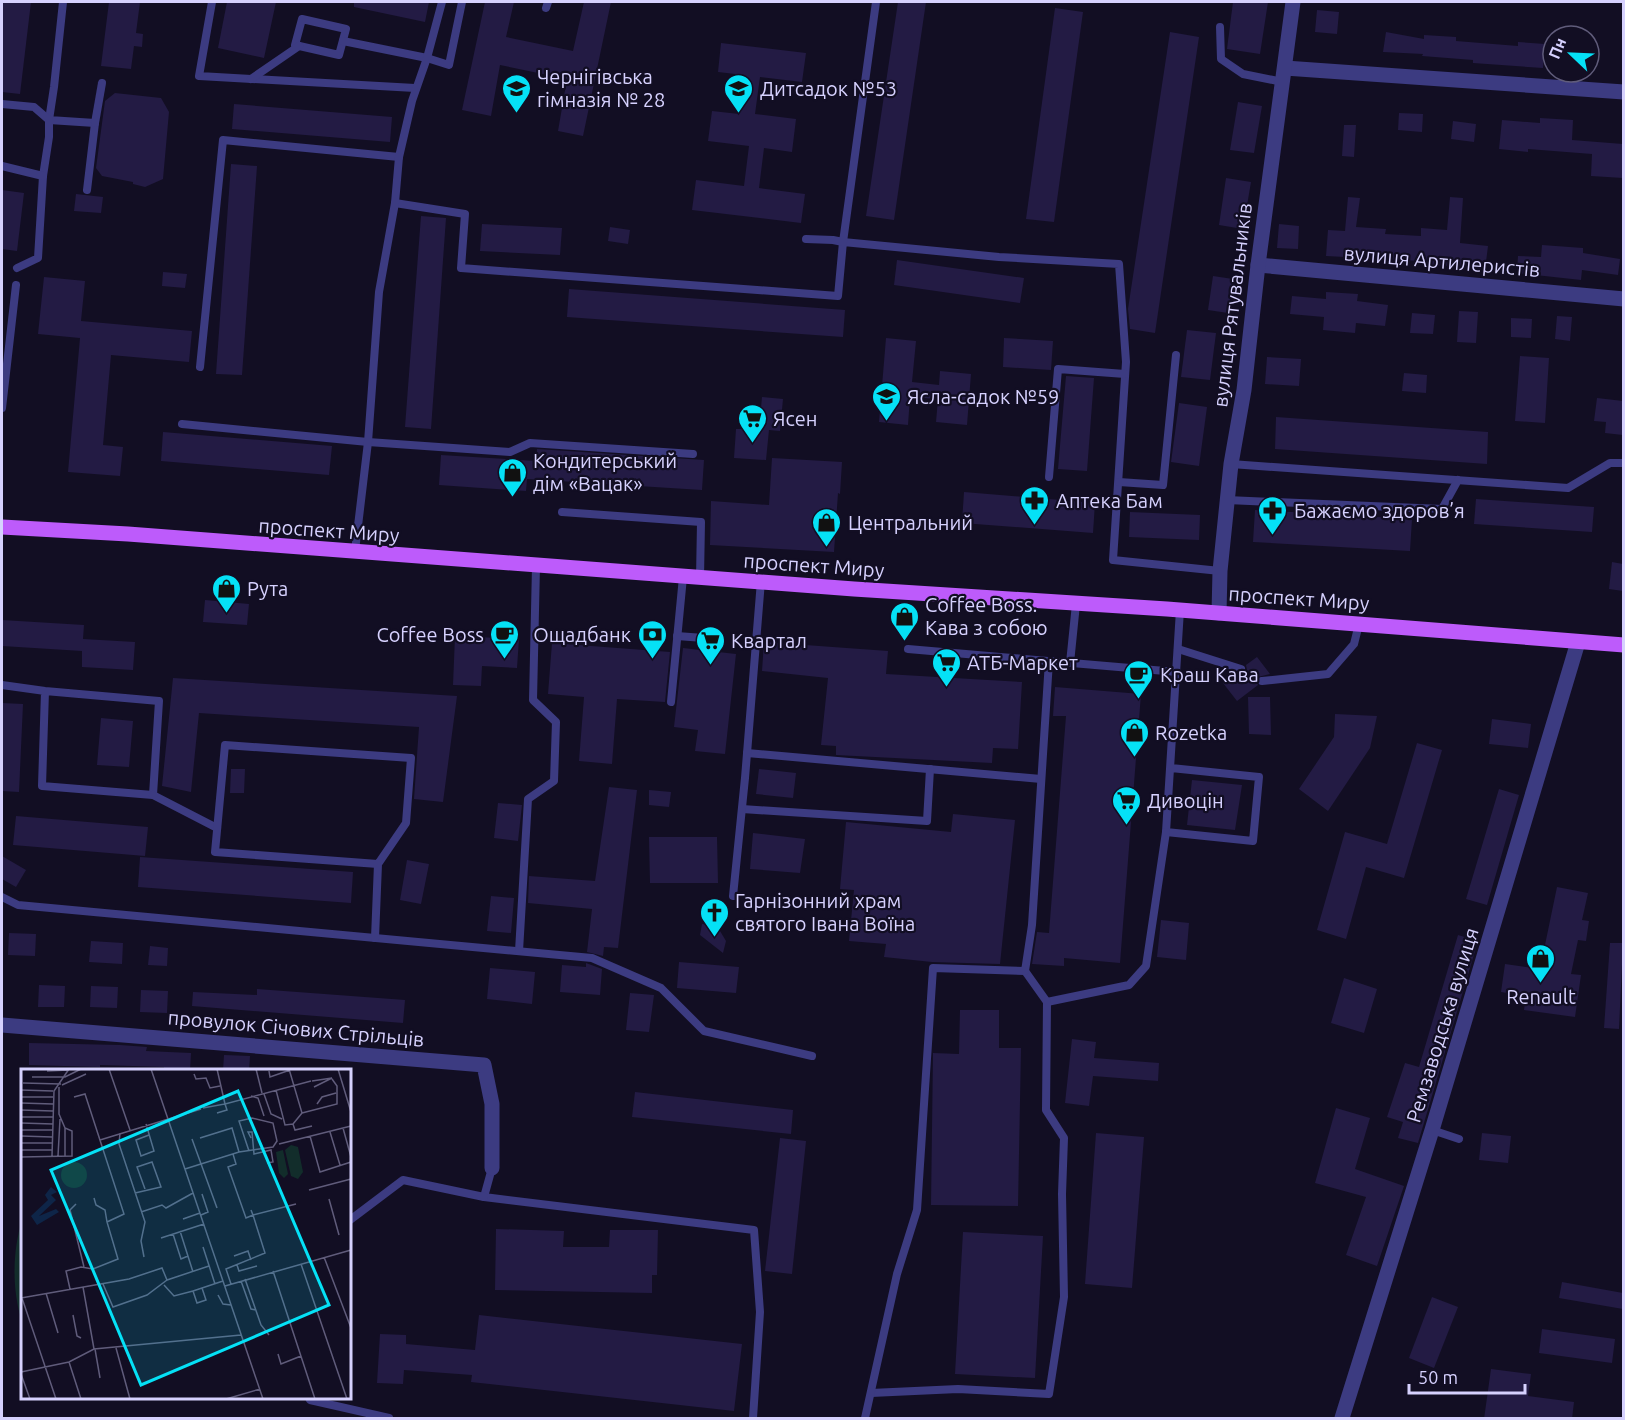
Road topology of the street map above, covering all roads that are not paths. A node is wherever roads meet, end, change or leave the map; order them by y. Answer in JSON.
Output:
{"nodes":[{"id":1,"x":63,"y":2,"type":"edge"},
{"id":2,"x":212,"y":2,"type":"edge"},
{"id":3,"x":442,"y":2,"type":"edge"},
{"id":4,"x":462,"y":2,"type":"edge"},
{"id":5,"x":876,"y":2,"type":"edge"},
{"id":6,"x":1293,"y":2,"type":"edge"},
{"id":7,"x":1220,"y":27,"type":"dead end"},
{"id":8,"x":343,"y":41,"type":"junction"},
{"id":9,"x":299,"y":46,"type":"junction"},
{"id":10,"x":428,"y":58,"type":"junction"},
{"id":11,"x":1284,"y":75,"type":"junction"},
{"id":12,"x":251,"y":79,"type":"junction"},
{"id":13,"x":102,"y":83,"type":"dead end"},
{"id":14,"x":416,"y":88,"type":"junction"},
{"id":15,"x":1623,"y":92,"type":"edge"},
{"id":16,"x":2,"y":104,"type":"edge"},
{"id":17,"x":48,"y":120,"type":"junction"},
{"id":18,"x":95,"y":123,"type":"junction"},
{"id":19,"x":399,"y":157,"type":"junction"},
{"id":20,"x":2,"y":166,"type":"edge"},
{"id":21,"x":43,"y":176,"type":"junction"},
{"id":22,"x":87,"y":190,"type":"dead end"},
{"id":23,"x":395,"y":203,"type":"junction"},
{"id":24,"x":806,"y":239,"type":"dead end"},
{"id":25,"x":843,"y":242,"type":"junction"},
{"id":26,"x":1258,"y":265,"type":"junction"},
{"id":27,"x":17,"y":268,"type":"dead end"},
{"id":28,"x":16,"y":285,"type":"dead end"},
{"id":29,"x":1623,"y":299,"type":"edge"},
{"id":30,"x":1176,"y":355,"type":"dead end"},
{"id":31,"x":200,"y":367,"type":"dead end"},
{"id":32,"x":1125,"y":374,"type":"junction"},
{"id":33,"x":2,"y":408,"type":"edge"},
{"id":34,"x":182,"y":424,"type":"dead end"},
{"id":35,"x":368,"y":442,"type":"junction"},
{"id":36,"x":693,"y":454,"type":"dead end"},
{"id":37,"x":1623,"y":463,"type":"edge"},
{"id":38,"x":1231,"y":464,"type":"junction"},
{"id":39,"x":1049,"y":477,"type":"dead end"},
{"id":40,"x":1458,"y":480,"type":"junction"},
{"id":41,"x":1119,"y":482,"type":"junction"},
{"id":42,"x":1227,"y":500,"type":"junction"},
{"id":43,"x":562,"y":512,"type":"dead end"},
{"id":44,"x":2,"y":527,"type":"edge"},
{"id":45,"x":355,"y":553,"type":"junction"},
{"id":46,"x":536,"y":566,"type":"junction"},
{"id":47,"x":1220,"y":571,"type":"junction"},
{"id":48,"x":683,"y":576,"type":"junction"},
{"id":49,"x":700,"y":578,"type":"junction"},
{"id":50,"x":761,"y":581,"type":"junction"},
{"id":51,"x":1076,"y":604,"type":"junction"},
{"id":52,"x":1180,"y":610,"type":"junction"},
{"id":53,"x":1219,"y":613,"type":"junction"},
{"id":54,"x":1359,"y":624,"type":"junction"},
{"id":55,"x":677,"y":636,"type":"junction"},
{"id":56,"x":717,"y":639,"type":"dead end"},
{"id":57,"x":1578,"y":642,"type":"junction"},
{"id":58,"x":1623,"y":645,"type":"edge"},
{"id":59,"x":908,"y":649,"type":"dead end"},
{"id":60,"x":1178,"y":649,"type":"junction"},
{"id":61,"x":1049,"y":661,"type":"junction"},
{"id":62,"x":1070,"y":663,"type":"junction"},
{"id":63,"x":1241,"y":669,"type":"dead end"},
{"id":64,"x":1177,"y":672,"type":"junction"},
{"id":65,"x":1262,"y":681,"type":"dead end"},
{"id":66,"x":2,"y":685,"type":"edge"},
{"id":67,"x":45,"y":691,"type":"junction"},
{"id":68,"x":671,"y":702,"type":"dead end"},
{"id":69,"x":747,"y":753,"type":"junction"},
{"id":70,"x":1171,"y":768,"type":"junction"},
{"id":71,"x":930,"y":769,"type":"junction"},
{"id":72,"x":1041,"y":779,"type":"junction"},
{"id":73,"x":153,"y":795,"type":"junction"},
{"id":74,"x":742,"y":809,"type":"junction"},
{"id":75,"x":217,"y":828,"type":"junction"},
{"id":76,"x":1166,"y":832,"type":"junction"},
{"id":77,"x":378,"y":864,"type":"junction"},
{"id":78,"x":733,"y":896,"type":"dead end"},
{"id":79,"x":2,"y":897,"type":"edge"},
{"id":80,"x":375,"y":938,"type":"junction"},
{"id":81,"x":519,"y":951,"type":"junction"},
{"id":82,"x":1025,"y":972,"type":"junction"},
{"id":83,"x":1047,"y":1002,"type":"junction"},
{"id":84,"x":2,"y":1025,"type":"edge"},
{"id":85,"x":812,"y":1056,"type":"dead end"},
{"id":86,"x":1432,"y":1130,"type":"junction"},
{"id":87,"x":1459,"y":1139,"type":"dead end"},
{"id":88,"x":492,"y":1168,"type":"joint"},
{"id":89,"x":484,"y":1197,"type":"junction"},
{"id":90,"x":351,"y":1219,"type":"edge"},
{"id":91,"x":871,"y":1393,"type":"junction"},
{"id":92,"x":310,"y":1399,"type":"edge"},
{"id":93,"x":389,"y":1419,"type":"edge"},
{"id":94,"x":753,"y":1419,"type":"edge"},
{"id":95,"x":865,"y":1419,"type":"edge"},
{"id":96,"x":1342,"y":1419,"type":"edge"}],
"edges":[{"from":1,"to":17,"type":"lane"},
{"from":2,"to":12,"type":"lane"},
{"from":3,"to":10,"type":"lane"},
{"from":4,"to":10,"type":"lane"},
{"from":5,"to":25,"type":"lane"},
{"from":6,"to":11,"type":"street","name":"вулиця Рятувальників"},
{"from":7,"to":11,"type":"lane"},
{"from":8,"to":9,"type":"lane"},
{"from":8,"to":9,"type":"lane"},
{"from":8,"to":10,"type":"lane"},
{"from":9,"to":12,"type":"lane"},
{"from":10,"to":14,"type":"lane"},
{"from":11,"to":15,"type":"street"},
{"from":11,"to":26,"type":"street","name":"вулиця Рятувальників"},
{"from":12,"to":14,"type":"lane"},
{"from":13,"to":18,"type":"lane"},
{"from":14,"to":19,"type":"lane"},
{"from":16,"to":17,"type":"lane"},
{"from":17,"to":18,"type":"lane"},
{"from":17,"to":21,"type":"lane"},
{"from":18,"to":22,"type":"lane"},
{"from":19,"to":23,"type":"lane"},
{"from":19,"to":31,"type":"lane"},
{"from":20,"to":21,"type":"lane"},
{"from":21,"to":27,"type":"lane"},
{"from":23,"to":25,"type":"lane"},
{"from":23,"to":35,"type":"lane"},
{"from":24,"to":25,"type":"lane"},
{"from":25,"to":32,"type":"lane"},
{"from":26,"to":29,"type":"street","name":"вулиця Артилеристів"},
{"from":26,"to":38,"type":"street","name":"вулиця Рятувальників"},
{"from":28,"to":33,"type":"lane"},
{"from":30,"to":41,"type":"lane"},
{"from":32,"to":39,"type":"lane"},
{"from":32,"to":41,"type":"lane"},
{"from":34,"to":35,"type":"lane"},
{"from":35,"to":36,"type":"lane"},
{"from":35,"to":45,"type":"lane"},
{"from":37,"to":40,"type":"lane"},
{"from":38,"to":40,"type":"lane"},
{"from":38,"to":42,"type":"street","name":"вулиця Рятувальників"},
{"from":40,"to":42,"type":"lane"},
{"from":41,"to":47,"type":"lane"},
{"from":42,"to":47,"type":"street","name":"вулиця Рятувальників"},
{"from":43,"to":49,"type":"lane"},
{"from":44,"to":45,"type":"main road","name":"проспект Миру"},
{"from":45,"to":46,"type":"main road","name":"проспект Миру"},
{"from":46,"to":48,"type":"main road","name":"проспект Миру"},
{"from":46,"to":81,"type":"lane"},
{"from":47,"to":53,"type":"street","name":"вулиця Рятувальників"},
{"from":48,"to":49,"type":"main road","name":"проспект Миру"},
{"from":48,"to":55,"type":"lane"},
{"from":49,"to":50,"type":"main road","name":"проспект Миру"},
{"from":50,"to":51,"type":"main road","name":"проспект Миру"},
{"from":50,"to":69,"type":"lane"},
{"from":51,"to":52,"type":"main road","name":"проспект Миру"},
{"from":51,"to":62,"type":"lane"},
{"from":52,"to":53,"type":"main road","name":"проспект Миру"},
{"from":52,"to":60,"type":"lane"},
{"from":53,"to":54,"type":"main road","name":"проспект Миру"},
{"from":54,"to":57,"type":"main road","name":"проспект Миру"},
{"from":54,"to":65,"type":"lane"},
{"from":55,"to":56,"type":"lane"},
{"from":55,"to":68,"type":"lane"},
{"from":57,"to":58,"type":"main road","name":"проспект Миру"},
{"from":57,"to":86,"type":"street","name":"Ремзаводська вулиця"},
{"from":59,"to":61,"type":"lane"},
{"from":60,"to":63,"type":"lane"},
{"from":60,"to":64,"type":"lane"},
{"from":61,"to":62,"type":"lane"},
{"from":61,"to":72,"type":"lane"},
{"from":62,"to":64,"type":"lane"},
{"from":64,"to":70,"type":"lane"},
{"from":66,"to":67,"type":"lane"},
{"from":67,"to":73,"type":"lane"},
{"from":67,"to":73,"type":"lane"},
{"from":69,"to":71,"type":"lane"},
{"from":69,"to":74,"type":"lane"},
{"from":70,"to":76,"type":"lane"},
{"from":70,"to":76,"type":"lane"},
{"from":71,"to":72,"type":"lane"},
{"from":71,"to":74,"type":"lane"},
{"from":72,"to":82,"type":"lane"},
{"from":73,"to":75,"type":"lane"},
{"from":74,"to":78,"type":"lane"},
{"from":75,"to":77,"type":"lane"},
{"from":75,"to":77,"type":"lane"},
{"from":76,"to":83,"type":"lane"},
{"from":77,"to":80,"type":"lane"},
{"from":79,"to":80,"type":"lane"},
{"from":80,"to":81,"type":"lane"},
{"from":81,"to":85,"type":"lane"},
{"from":82,"to":83,"type":"lane"},
{"from":82,"to":91,"type":"lane"},
{"from":83,"to":91,"type":"lane"},
{"from":84,"to":88,"type":"street","name":"провулок Січових Стрільців"},
{"from":86,"to":87,"type":"lane"},
{"from":86,"to":96,"type":"street","name":"Ремзаводська вулиця"},
{"from":88,"to":89,"type":"lane"},
{"from":89,"to":90,"type":"lane"},
{"from":89,"to":94,"type":"lane"},
{"from":91,"to":95,"type":"lane"},
{"from":92,"to":93,"type":"lane"}]}
